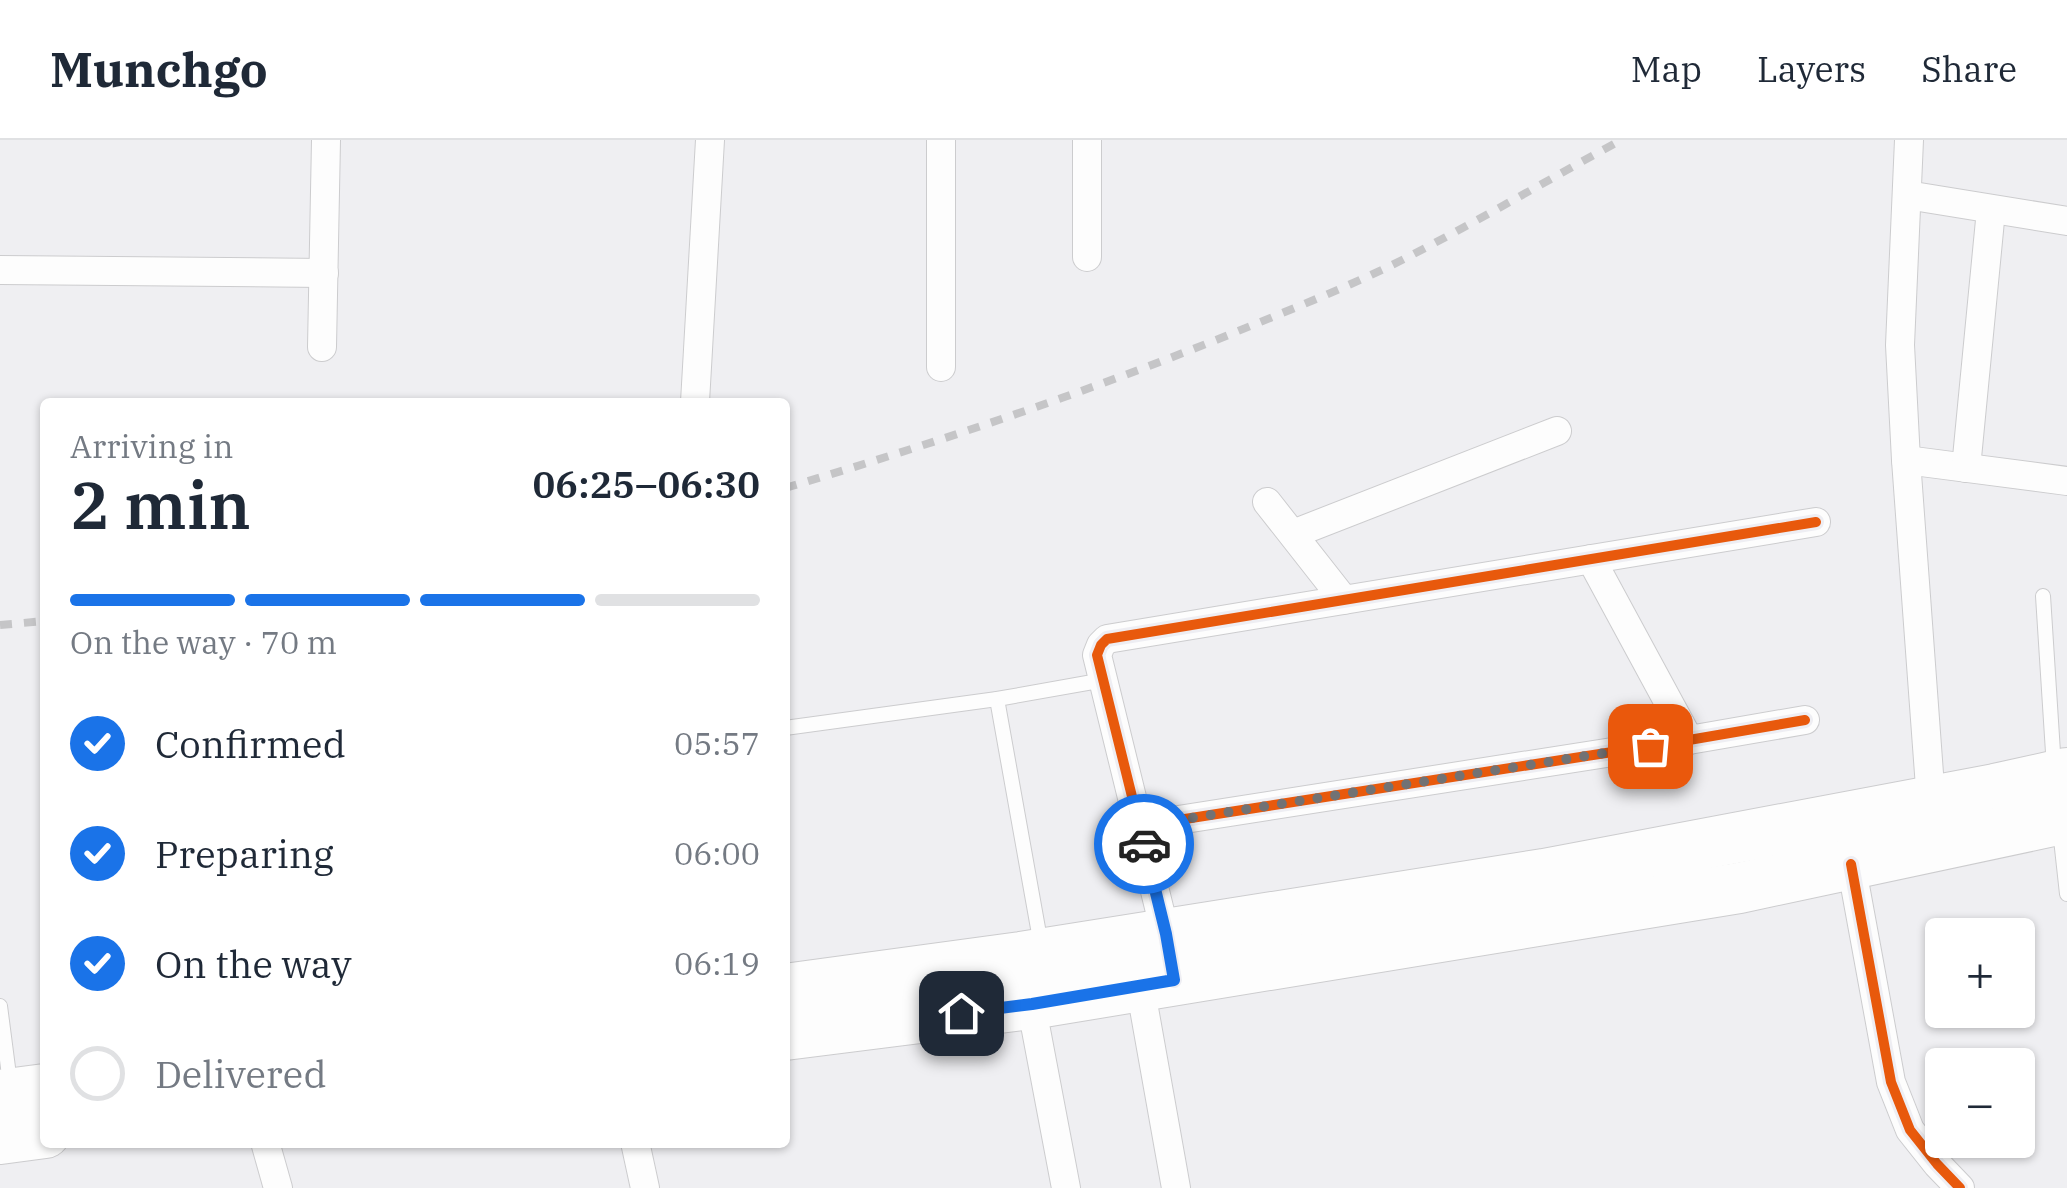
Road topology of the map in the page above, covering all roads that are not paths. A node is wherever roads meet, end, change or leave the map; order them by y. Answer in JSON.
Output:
{"nodes":[{"id":1,"x":326,"y":140,"type":"edge"},
{"id":2,"x":710,"y":140,"type":"edge"},
{"id":3,"x":941,"y":140,"type":"edge"},
{"id":4,"x":1087,"y":140,"type":"edge"},
{"id":5,"x":1909,"y":140,"type":"edge"},
{"id":6,"x":1908,"y":195,"type":"junction"},
{"id":7,"x":1990,"y":210,"type":"junction"},
{"id":8,"x":2067,"y":220,"type":"edge"},
{"id":9,"x":1087,"y":257,"type":"dead end"},
{"id":10,"x":0,"y":270,"type":"edge"},
{"id":11,"x":324,"y":273,"type":"junction"},
{"id":12,"x":322,"y":347,"type":"dead end"},
{"id":13,"x":941,"y":367,"type":"dead end"},
{"id":14,"x":695,"y":398,"type":"edge"},
{"id":15,"x":1557,"y":430,"type":"dead end"},
{"id":16,"x":1906,"y":460,"type":"junction"},
{"id":17,"x":1966,"y":468,"type":"junction"},
{"id":18,"x":2067,"y":481,"type":"edge"},
{"id":19,"x":1267,"y":502,"type":"dead end"},
{"id":20,"x":1816,"y":522,"type":"dead end"},
{"id":21,"x":1292,"y":534,"type":"junction"},
{"id":22,"x":1591,"y":559,"type":"junction"},
{"id":23,"x":2044,"y":596,"type":"dead end"},
{"id":24,"x":1344,"y":600,"type":"junction"},
{"id":25,"x":1104,"y":680,"type":"junction"},
{"id":26,"x":997,"y":699,"type":"junction"},
{"id":27,"x":1805,"y":720,"type":"dead end"},
{"id":28,"x":790,"y":727,"type":"edge"},
{"id":29,"x":1689,"y":740,"type":"junction"},
{"id":30,"x":2060,"y":797,"type":"edge"},
{"id":31,"x":1931,"y":801,"type":"junction"},
{"id":32,"x":1140,"y":826,"type":"junction"},
{"id":33,"x":1851,"y":864,"type":"junction"},
{"id":34,"x":1611,"y":885,"type":"junction"},
{"id":35,"x":2067,"y":894,"type":"edge"},
{"id":36,"x":1160,"y":967,"type":"junction"},
{"id":37,"x":1032,"y":972,"type":"junction"},
{"id":38,"x":790,"y":989,"type":"edge"},
{"id":39,"x":0,"y":1006,"type":"edge"},
{"id":40,"x":790,"y":1034,"type":"edge"},
{"id":41,"x":14,"y":1104,"type":"edge"},
{"id":42,"x":40,"y":1128,"type":"edge"},
{"id":43,"x":267,"y":1148,"type":"edge"},
{"id":44,"x":637,"y":1148,"type":"edge"},
{"id":45,"x":278,"y":1188,"type":"edge"},
{"id":46,"x":645,"y":1188,"type":"edge"},
{"id":47,"x":1066,"y":1188,"type":"edge"},
{"id":48,"x":1176,"y":1188,"type":"edge"},
{"id":49,"x":1960,"y":1188,"type":"edge"}],
"edges":[{"from":1,"to":11,"type":"street"},
{"from":2,"to":14,"type":"street"},
{"from":3,"to":13,"type":"street"},
{"from":4,"to":9,"type":"street"},
{"from":5,"to":6,"type":"street"},
{"from":6,"to":7,"type":"street"},
{"from":6,"to":16,"type":"street"},
{"from":7,"to":8,"type":"street"},
{"from":7,"to":17,"type":"street"},
{"from":10,"to":11,"type":"street"},
{"from":11,"to":12,"type":"street"},
{"from":15,"to":21,"type":"street"},
{"from":16,"to":17,"type":"street"},
{"from":16,"to":31,"type":"street"},
{"from":17,"to":18,"type":"street"},
{"from":19,"to":21,"type":"street"},
{"from":20,"to":22,"type":"street"},
{"from":21,"to":24,"type":"street"},
{"from":22,"to":24,"type":"street"},
{"from":22,"to":29,"type":"street"},
{"from":23,"to":30,"type":"lane"},
{"from":24,"to":25,"type":"street"},
{"from":25,"to":26,"type":"lane"},
{"from":25,"to":32,"type":"street"},
{"from":26,"to":28,"type":"lane"},
{"from":26,"to":37,"type":"lane"},
{"from":27,"to":29,"type":"street"},
{"from":29,"to":32,"type":"street"},
{"from":30,"to":31,"type":"highway"},
{"from":30,"to":33,"type":"highway"},
{"from":30,"to":35,"type":"lane"},
{"from":31,"to":34,"type":"highway"},
{"from":32,"to":36,"type":"street"},
{"from":33,"to":34,"type":"highway"},
{"from":33,"to":49,"type":"street"},
{"from":34,"to":36,"type":"highway"},
{"from":36,"to":37,"type":"highway"},
{"from":36,"to":48,"type":"street"},
{"from":37,"to":38,"type":"highway"},
{"from":37,"to":40,"type":"highway"},
{"from":37,"to":47,"type":"street"},
{"from":39,"to":41,"type":"lane"},
{"from":41,"to":42,"type":"highway"},
{"from":43,"to":45,"type":"street"},
{"from":44,"to":46,"type":"street"}]}
